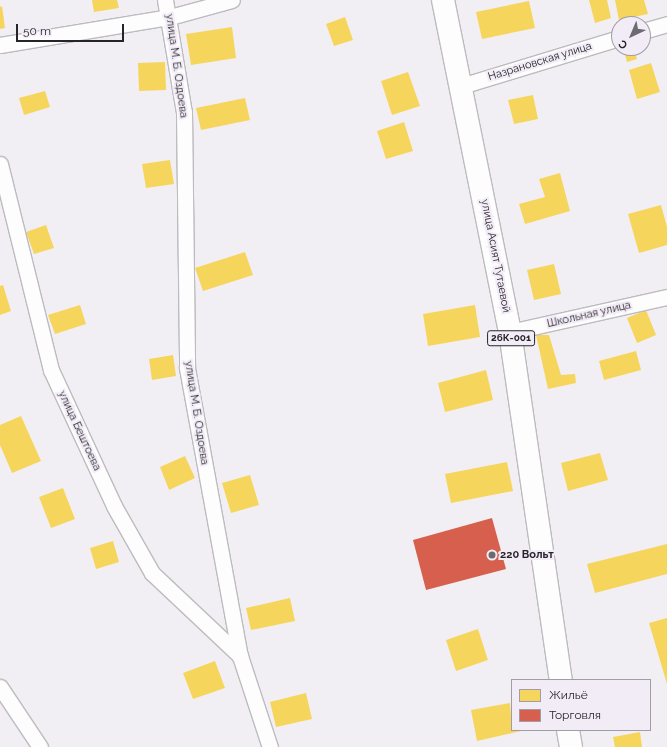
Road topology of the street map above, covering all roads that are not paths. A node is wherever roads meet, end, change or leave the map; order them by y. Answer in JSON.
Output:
{"nodes":[{"id":1,"x":165,"y":0,"type":"edge"},
{"id":2,"x":232,"y":0,"type":"edge"},
{"id":3,"x":443,"y":0,"type":"edge"},
{"id":4,"x":170,"y":17,"type":"junction"},
{"id":5,"x":667,"y":24,"type":"edge"},
{"id":6,"x":651,"y":29,"type":"edge"},
{"id":7,"x":611,"y":40,"type":"edge"},
{"id":8,"x":0,"y":45,"type":"edge"},
{"id":9,"x":461,"y":86,"type":"junction"},
{"id":10,"x":0,"y":164,"type":"edge"},
{"id":11,"x":667,"y":297,"type":"edge"},
{"id":12,"x":510,"y":332,"type":"junction"},
{"id":13,"x":240,"y":656,"type":"junction"},
{"id":14,"x":561,"y":679,"type":"edge"},
{"id":15,"x":0,"y":687,"type":"edge"},
{"id":16,"x":568,"y":731,"type":"edge"},
{"id":17,"x":40,"y":747,"type":"edge"},
{"id":18,"x":270,"y":747,"type":"edge"},
{"id":19,"x":571,"y":747,"type":"edge"}],
"edges":[{"from":1,"to":4,"type":"street","name":"улица М. Б. Оздоева"},
{"from":2,"to":4,"type":"street"},
{"from":3,"to":9,"type":"main road","name":"улица Асият Тутаевой","number":"26К-001"},
{"from":4,"to":8,"type":"street"},
{"from":4,"to":13,"type":"street","name":"улица М. Б. Оздоева"},
{"from":5,"to":6,"type":"street"},
{"from":7,"to":9,"type":"street","name":"Назрановская улица"},
{"from":9,"to":12,"type":"main road","name":"улица Асият Тутаевой","number":"26К-001"},
{"from":10,"to":13,"type":"street","name":"улица Бештоева"},
{"from":11,"to":12,"type":"street","name":"Школьная улица"},
{"from":12,"to":14,"type":"main road","name":"улица Асият Тутаевой","number":"26К-001"},
{"from":13,"to":18,"type":"street","name":"улица М. Б. Оздоева"},
{"from":15,"to":17,"type":"street"},
{"from":16,"to":19,"type":"main road"}]}
